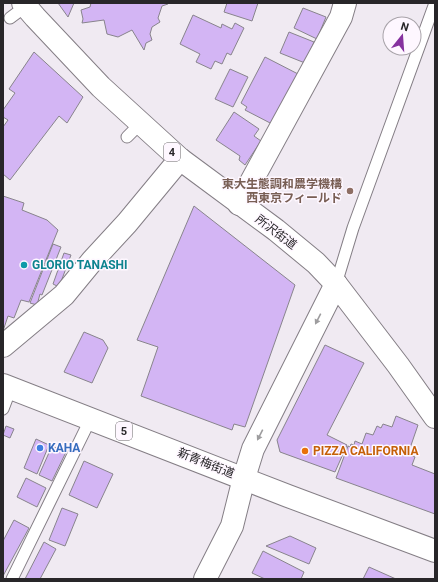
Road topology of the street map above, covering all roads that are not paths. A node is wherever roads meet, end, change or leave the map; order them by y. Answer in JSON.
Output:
{"nodes":[{"id":1,"x":345,"y":3,"type":"edge"},
{"id":2,"x":435,"y":3,"type":"edge"},
{"id":3,"x":20,"y":9,"type":"edge"},
{"id":4,"x":180,"y":159,"type":"junction"},
{"id":5,"x":239,"y":204,"type":"junction"},
{"id":6,"x":336,"y":284,"type":"junction"},
{"id":7,"x":3,"y":346,"type":"edge"},
{"id":8,"x":7,"y":386,"type":"edge"},
{"id":9,"x":3,"y":409,"type":"edge"},
{"id":10,"x":435,"y":417,"type":"edge"},
{"id":11,"x":91,"y":418,"type":"junction"},
{"id":12,"x":244,"y":478,"type":"junction"},
{"id":13,"x":410,"y":541,"type":"junction"},
{"id":14,"x":435,"y":550,"type":"edge"},
{"id":15,"x":435,"y":558,"type":"edge"},
{"id":16,"x":12,"y":579,"type":"edge"},
{"id":17,"x":205,"y":579,"type":"edge"}],
"edges":[{"from":1,"to":5,"type":"main road"},
{"from":2,"to":6,"type":"lane"},
{"from":3,"to":4,"type":"main road","name":"所沢街道","number":"4"},
{"from":4,"to":5,"type":"main road","name":"所沢街道","number":"4"},
{"from":4,"to":7,"type":"main road"},
{"from":5,"to":6,"type":"main road","name":"所沢街道","number":"4"},
{"from":6,"to":10,"type":"main road","name":"所沢街道","number":"4"},
{"from":6,"to":12,"type":"main road","one_way":true},
{"from":8,"to":9,"type":"lane"},
{"from":8,"to":11,"type":"main road","name":"新青梅街道","number":"5"},
{"from":11,"to":12,"type":"main road","name":"新青梅街道","number":"5"},
{"from":11,"to":16,"type":"lane"},
{"from":12,"to":13,"type":"main road","name":"新青梅街道","number":"5"},
{"from":12,"to":17,"type":"main road"},
{"from":13,"to":14,"type":"main road","name":"新青梅街道","number":"5"},
{"from":13,"to":15,"type":"main road","name":"新青梅街道","number":"5"}]}
